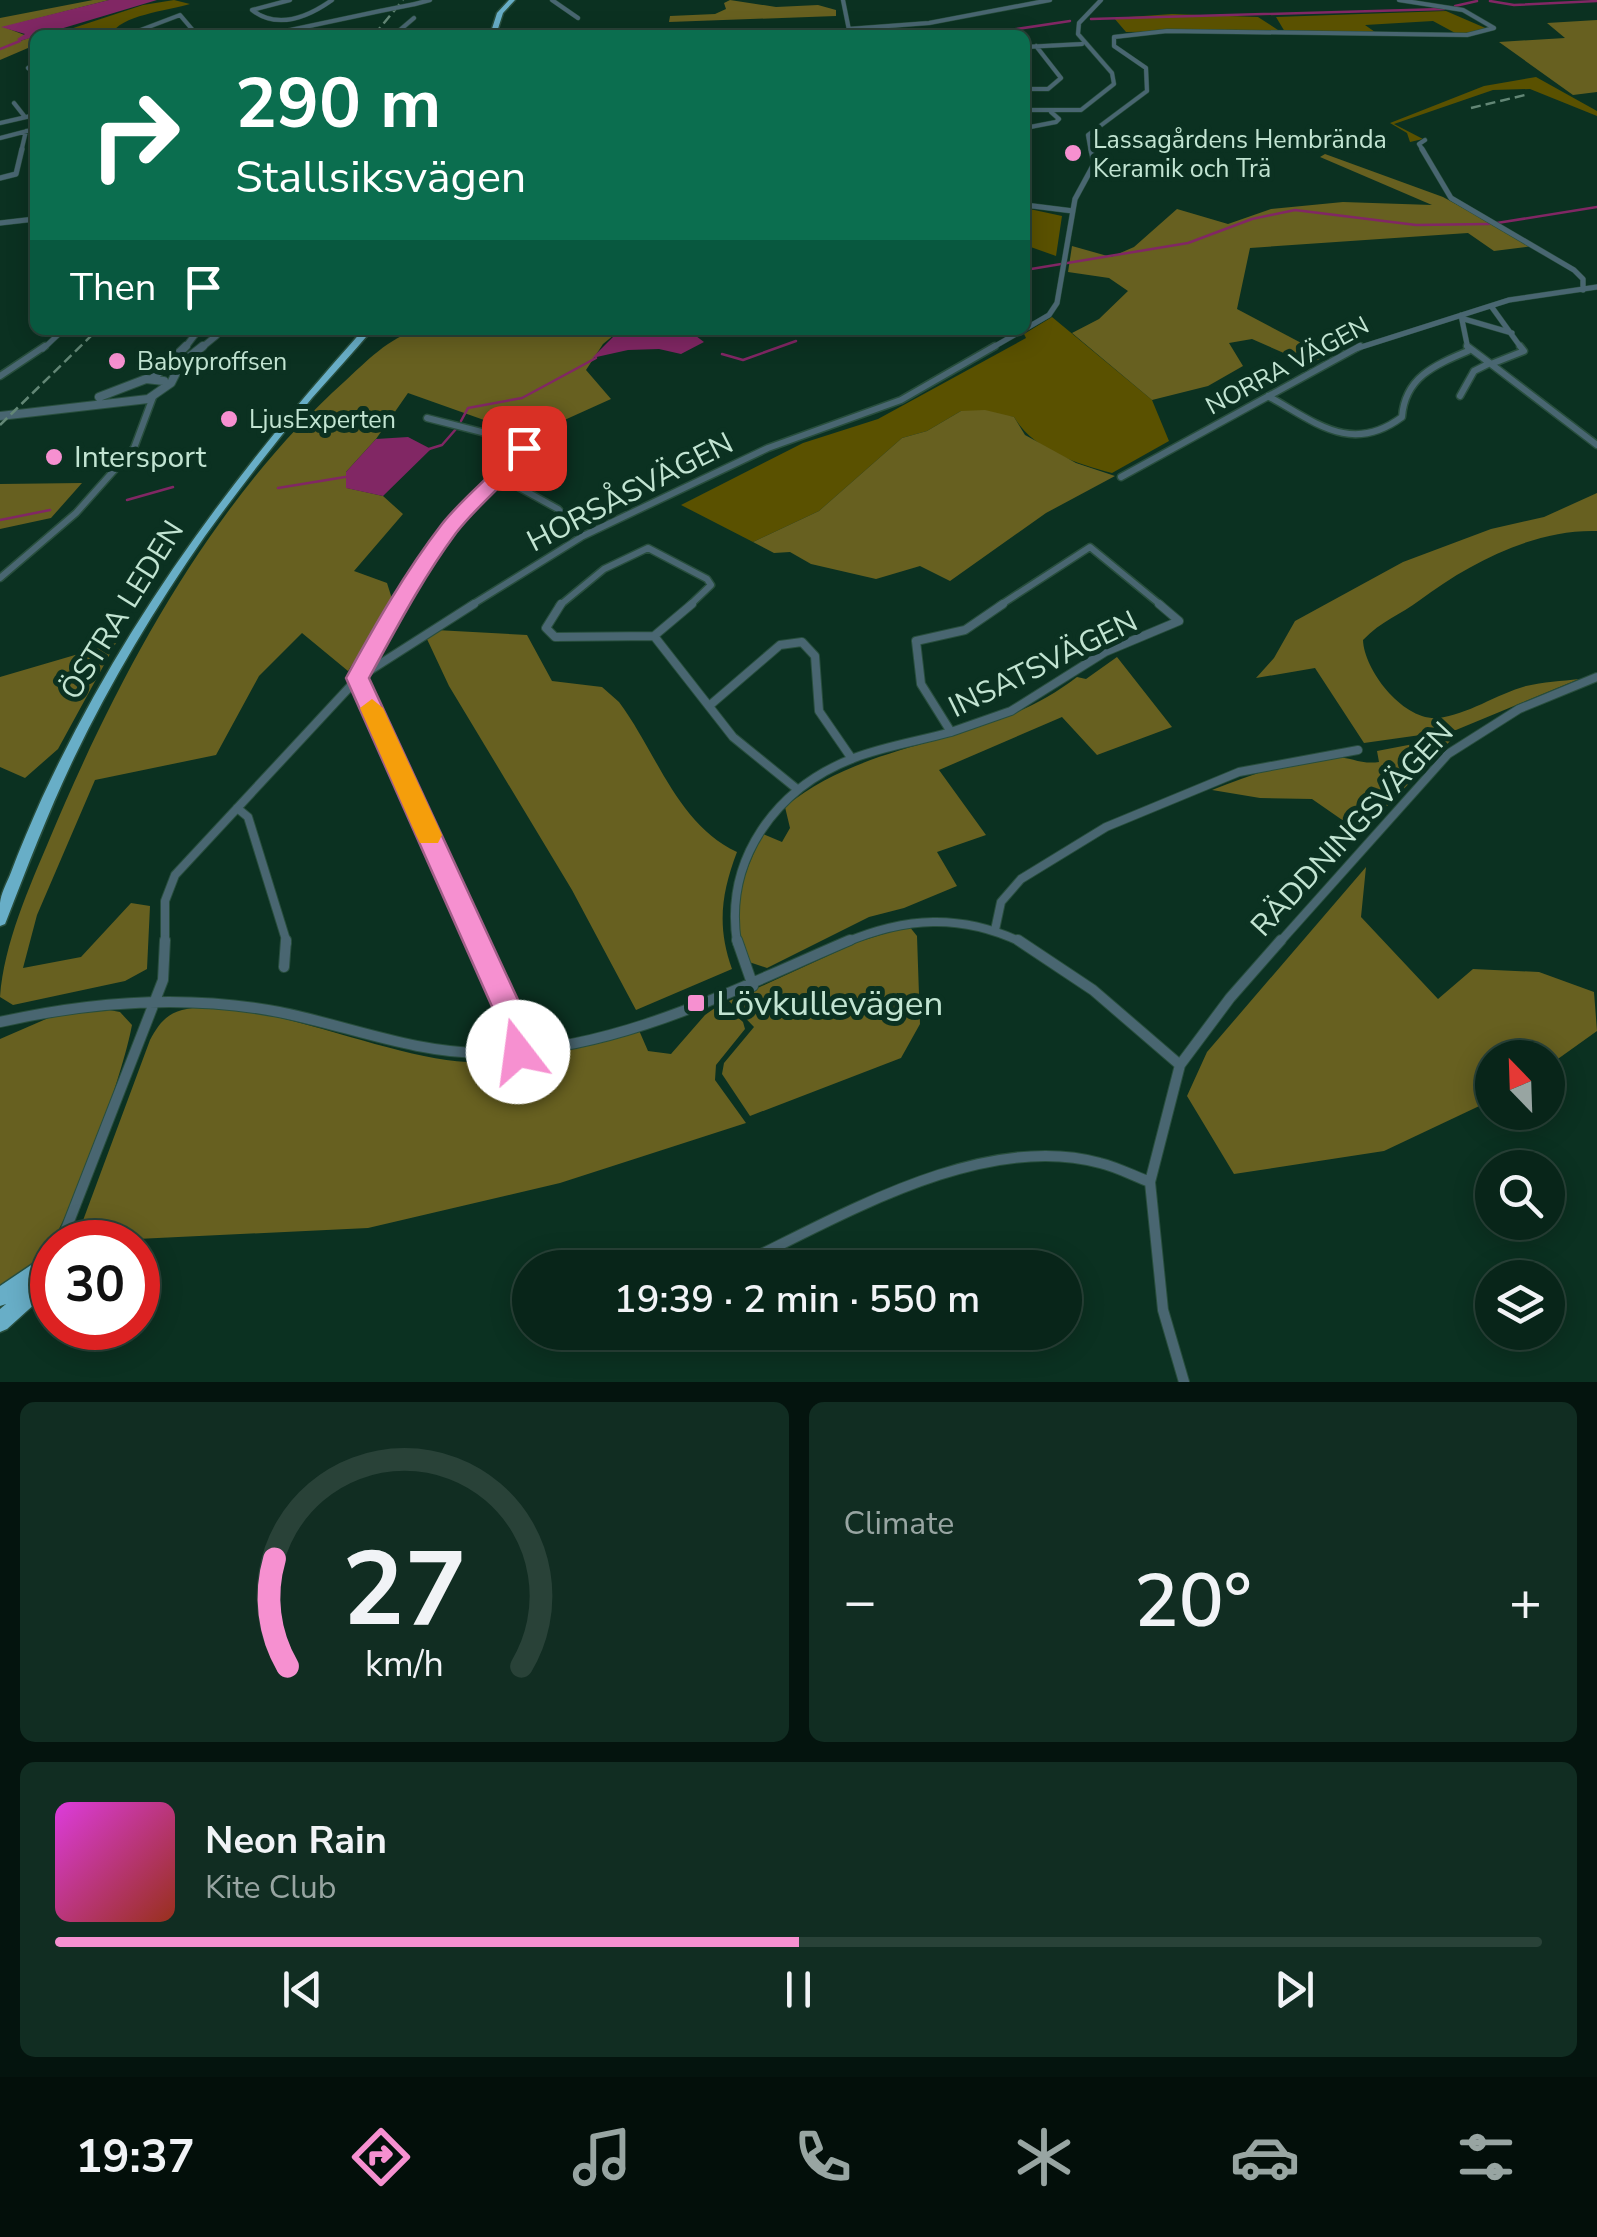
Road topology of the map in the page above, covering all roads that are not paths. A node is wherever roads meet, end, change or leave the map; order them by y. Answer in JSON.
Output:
{"nodes":[{"id":1,"x":290,"y":0,"type":"edge"},
{"id":2,"x":332,"y":0,"type":"edge"},
{"id":3,"x":430,"y":0,"type":"edge"},
{"id":4,"x":513,"y":0,"type":"edge"},
{"id":5,"x":552,"y":0,"type":"edge"},
{"id":6,"x":846,"y":0,"type":"edge"},
{"id":7,"x":1012,"y":0,"type":"edge"},
{"id":8,"x":1050,"y":0,"type":"edge"},
{"id":9,"x":1100,"y":0,"type":"edge"},
{"id":10,"x":1399,"y":0,"type":"edge"},
{"id":11,"x":1024,"y":6,"type":"junction"},
{"id":12,"x":306,"y":17,"type":"junction"},
{"id":13,"x":414,"y":18,"type":"dead end"},
{"id":14,"x":578,"y":18,"type":"dead end"},
{"id":15,"x":314,"y":24,"type":"junction"},
{"id":16,"x":139,"y":30,"type":"edge"},
{"id":17,"x":194,"y":30,"type":"edge"},
{"id":18,"x":288,"y":30,"type":"edge"},
{"id":19,"x":400,"y":30,"type":"edge"},
{"id":20,"x":496,"y":30,"type":"edge"},
{"id":21,"x":851,"y":30,"type":"edge"},
{"id":22,"x":868,"y":30,"type":"edge"},
{"id":23,"x":1082,"y":44,"type":"junction"},
{"id":24,"x":1036,"y":46,"type":"junction"},
{"id":25,"x":1030,"y":47,"type":"edge"},
{"id":26,"x":1030,"y":89,"type":"edge"},
{"id":27,"x":14,"y":103,"type":"dead end"},
{"id":28,"x":1030,"y":110,"type":"edge"},
{"id":29,"x":1047,"y":110,"type":"junction"},
{"id":30,"x":30,"y":116,"type":"edge"},
{"id":31,"x":25,"y":117,"type":"junction"},
{"id":32,"x":0,"y":123,"type":"edge"},
{"id":33,"x":1030,"y":127,"type":"edge"},
{"id":34,"x":30,"y":130,"type":"edge"},
{"id":35,"x":26,"y":131,"type":"junction"},
{"id":36,"x":0,"y":138,"type":"edge"},
{"id":37,"x":1425,"y":140,"type":"dead end"},
{"id":38,"x":0,"y":178,"type":"edge"},
{"id":39,"x":1030,"y":207,"type":"edge"},
{"id":40,"x":1073,"y":211,"type":"junction"},
{"id":41,"x":30,"y":220,"type":"edge"},
{"id":42,"x":0,"y":223,"type":"edge"},
{"id":43,"x":1597,"y":287,"type":"edge"},
{"id":44,"x":1583,"y":290,"type":"junction"},
{"id":45,"x":1491,"y":306,"type":"junction"},
{"id":46,"x":1462,"y":317,"type":"junction"},
{"id":47,"x":1030,"y":326,"type":"edge"},
{"id":48,"x":1516,"y":334,"type":"junction"},
{"id":49,"x":58,"y":335,"type":"edge"},
{"id":50,"x":194,"y":335,"type":"edge"},
{"id":51,"x":212,"y":335,"type":"edge"},
{"id":52,"x":362,"y":335,"type":"edge"},
{"id":53,"x":1015,"y":335,"type":"edge"},
{"id":54,"x":216,"y":336,"type":"joint"},
{"id":55,"x":1468,"y":351,"type":"junction"},
{"id":56,"x":1491,"y":364,"type":"junction"},
{"id":57,"x":174,"y":366,"type":"junction"},
{"id":58,"x":0,"y":376,"type":"edge"},
{"id":59,"x":152,"y":379,"type":"junction"},
{"id":60,"x":133,"y":385,"type":"junction"},
{"id":61,"x":165,"y":385,"type":"junction"},
{"id":62,"x":1268,"y":396,"type":"junction"},
{"id":63,"x":1460,"y":396,"type":"dead end"},
{"id":64,"x":153,"y":397,"type":"junction"},
{"id":65,"x":134,"y":399,"type":"junction"},
{"id":66,"x":65,"y":407,"type":"junction"},
{"id":67,"x":0,"y":416,"type":"edge"},
{"id":68,"x":145,"y":417,"type":"junction"},
{"id":69,"x":428,"y":418,"type":"dead end"},
{"id":70,"x":1597,"y":445,"type":"edge"},
{"id":71,"x":1121,"y":477,"type":"dead end"},
{"id":72,"x":502,"y":478,"type":"junction"},
{"id":73,"x":583,"y":536,"type":"junction"},
{"id":74,"x":0,"y":578,"type":"edge"},
{"id":75,"x":654,"y":636,"type":"junction"},
{"id":76,"x":1597,"y":677,"type":"edge"},
{"id":77,"x":358,"y":678,"type":"junction"},
{"id":78,"x":709,"y":706,"type":"junction"},
{"id":79,"x":953,"y":735,"type":"junction"},
{"id":80,"x":1358,"y":750,"type":"dead end"},
{"id":81,"x":852,"y":759,"type":"junction"},
{"id":82,"x":797,"y":789,"type":"junction"},
{"id":83,"x":238,"y":808,"type":"junction"},
{"id":84,"x":0,"y":919,"type":"edge"},
{"id":85,"x":995,"y":930,"type":"junction"},
{"id":86,"x":284,"y":967,"type":"dead end"},
{"id":87,"x":753,"y":986,"type":"junction"},
{"id":88,"x":156,"y":998,"type":"junction"},
{"id":89,"x":1,"y":1022,"type":"edge"},
{"id":90,"x":518,"y":1052,"type":"junction"},
{"id":91,"x":1180,"y":1064,"type":"junction"},
{"id":92,"x":1150,"y":1182,"type":"junction"},
{"id":93,"x":70,"y":1220,"type":"edge"},
{"id":94,"x":773,"y":1250,"type":"edge"},
{"id":95,"x":30,"y":1276,"type":"edge"},
{"id":96,"x":30,"y":1295,"type":"edge"},
{"id":97,"x":0,"y":1297,"type":"edge"},
{"id":98,"x":0,"y":1322,"type":"edge"},
{"id":99,"x":1184,"y":1382,"type":"edge"}],
"edges":[{"from":1,"to":12,"type":"street"},
{"from":2,"to":12,"type":"street"},
{"from":3,"to":15,"type":"street","bridge":true},
{"from":4,"to":20,"type":"highway"},
{"from":5,"to":14,"type":"street"},
{"from":6,"to":21,"type":"street"},
{"from":7,"to":11,"type":"street"},
{"from":8,"to":11,"type":"street"},
{"from":9,"to":23,"type":"street"},
{"from":10,"to":40,"type":"street","name":"HORSÅSVÄGEN"},
{"from":11,"to":22,"type":"street"},
{"from":12,"to":15,"type":"street"},
{"from":13,"to":19,"type":"street"},
{"from":15,"to":18,"type":"street"},
{"from":16,"to":17,"type":"street"},
{"from":23,"to":24,"type":"street"},
{"from":23,"to":29,"type":"street"},
{"from":24,"to":25,"type":"street"},
{"from":24,"to":26,"type":"street"},
{"from":27,"to":31,"type":"street"},
{"from":28,"to":29,"type":"street"},
{"from":29,"to":33,"type":"street"},
{"from":30,"to":31,"type":"street"},
{"from":31,"to":32,"type":"street"},
{"from":34,"to":35,"type":"street"},
{"from":35,"to":36,"type":"street"},
{"from":35,"to":38,"type":"street"},
{"from":37,"to":44,"type":"street"},
{"from":39,"to":40,"type":"street"},
{"from":40,"to":47,"type":"street","name":"HORSÅSVÄGEN"},
{"from":41,"to":42,"type":"street"},
{"from":43,"to":44,"type":"street","name":"NORRA VÄGEN"},
{"from":44,"to":45,"type":"street","name":"NORRA VÄGEN"},
{"from":45,"to":46,"type":"street","name":"NORRA VÄGEN"},
{"from":45,"to":48,"type":"street"},
{"from":46,"to":48,"type":"street"},
{"from":46,"to":55,"type":"street"},
{"from":46,"to":62,"type":"street","name":"NORRA VÄGEN"},
{"from":48,"to":56,"type":"street"},
{"from":49,"to":58,"type":"street"},
{"from":50,"to":57,"type":"street"},
{"from":51,"to":54,"type":"street"},
{"from":52,"to":84,"type":"highway","name":"ÖSTRA LEDEN"},
{"from":53,"to":73,"type":"street","name":"HORSÅSVÄGEN"},
{"from":54,"to":57,"type":"street"},
{"from":55,"to":56,"type":"street"},
{"from":55,"to":62,"type":"street"},
{"from":56,"to":63,"type":"street"},
{"from":56,"to":70,"type":"street"},
{"from":57,"to":59,"type":"street"},
{"from":57,"to":60,"type":"street"},
{"from":57,"to":61,"type":"street"},
{"from":59,"to":60,"type":"street"},
{"from":59,"to":61,"type":"street"},
{"from":60,"to":65,"type":"street"},
{"from":60,"to":66,"type":"street"},
{"from":61,"to":64,"type":"street"},
{"from":62,"to":71,"type":"street","name":"NORRA VÄGEN"},
{"from":64,"to":65,"type":"street"},
{"from":64,"to":68,"type":"street"},
{"from":65,"to":66,"type":"street"},
{"from":65,"to":68,"type":"street"},
{"from":66,"to":67,"type":"street"},
{"from":68,"to":74,"type":"street"},
{"from":69,"to":72,"type":"street"},
{"from":72,"to":73,"type":"street"},
{"from":72,"to":77,"type":"street"},
{"from":73,"to":77,"type":"street","name":"HORSÅSVÄGEN"},
{"from":75,"to":75,"type":"street"},
{"from":75,"to":78,"type":"street"},
{"from":76,"to":91,"type":"street","name":"RÄDDNINGSVÄGEN"},
{"from":77,"to":83,"type":"street","name":"HORSÅSVÄGEN"},
{"from":77,"to":90,"type":"street"},
{"from":78,"to":81,"type":"street"},
{"from":78,"to":82,"type":"street"},
{"from":79,"to":79,"type":"street","name":"INSATSVÄGEN"},
{"from":79,"to":81,"type":"street","name":"INSATSVÄGEN"},
{"from":80,"to":85,"type":"street"},
{"from":81,"to":82,"type":"street","name":"INSATSVÄGEN"},
{"from":82,"to":87,"type":"street","name":"INSATSVÄGEN"},
{"from":83,"to":86,"type":"street"},
{"from":83,"to":88,"type":"street","name":"HORSÅSVÄGEN"},
{"from":85,"to":87,"type":"street"},
{"from":85,"to":91,"type":"street"},
{"from":87,"to":90,"type":"street"},
{"from":88,"to":89,"type":"street"},
{"from":88,"to":90,"type":"street"},
{"from":88,"to":93,"type":"street","name":"HORSÅSVÄGEN"},
{"from":91,"to":92,"type":"street"},
{"from":92,"to":94,"type":"street"},
{"from":92,"to":99,"type":"street"},
{"from":95,"to":97,"type":"highway"},
{"from":96,"to":98,"type":"highway"}]}
